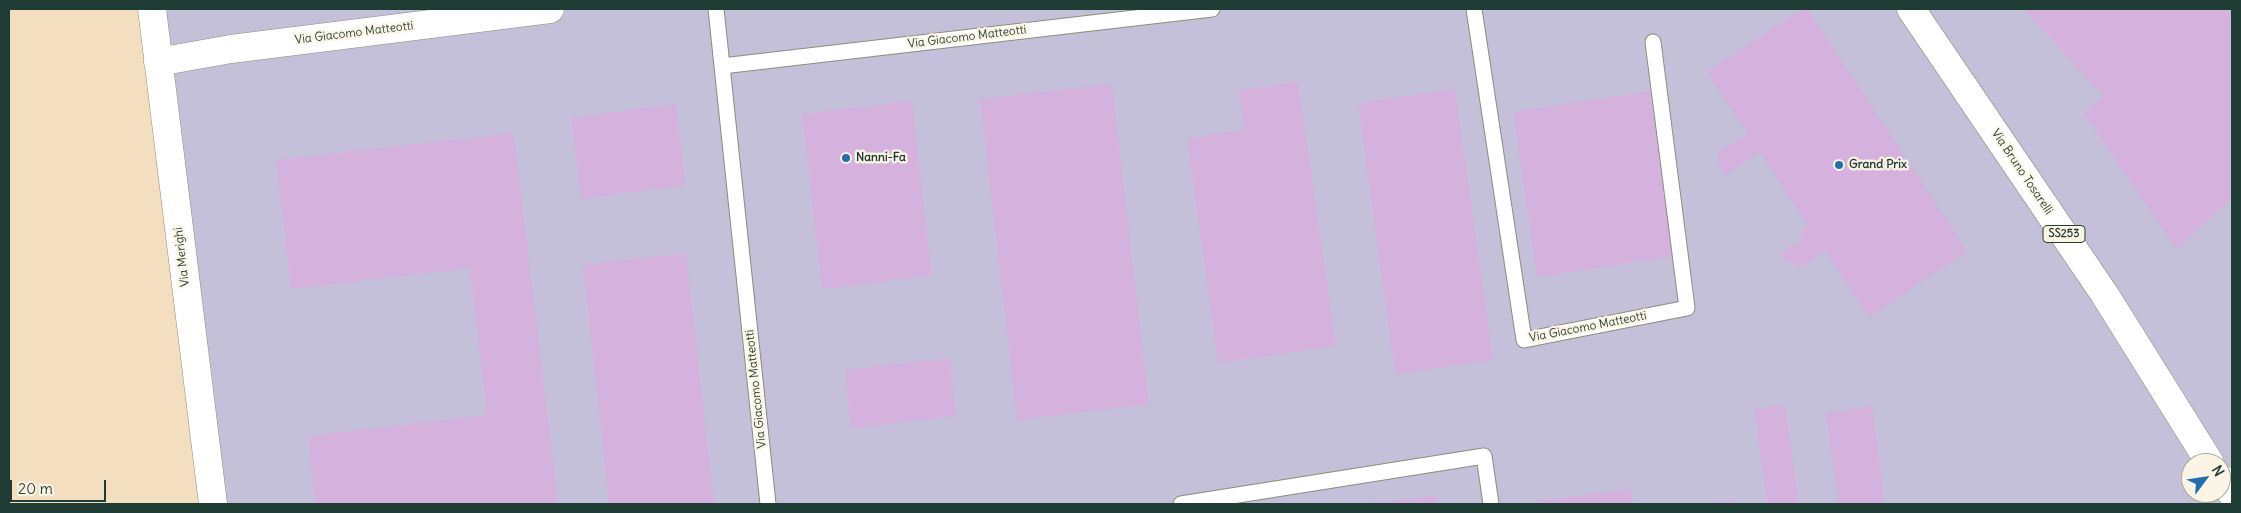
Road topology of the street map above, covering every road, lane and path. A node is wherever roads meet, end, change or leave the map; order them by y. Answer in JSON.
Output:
{"nodes":[{"id":1,"x":152,"y":9,"type":"edge"},
{"id":2,"x":550,"y":9,"type":"edge"},
{"id":3,"x":716,"y":9,"type":"edge"},
{"id":4,"x":1212,"y":9,"type":"edge"},
{"id":5,"x":1474,"y":9,"type":"edge"},
{"id":6,"x":1911,"y":9,"type":"edge"},
{"id":7,"x":1653,"y":42,"type":"dead end"},
{"id":8,"x":158,"y":62,"type":"junction"},
{"id":9,"x":722,"y":66,"type":"junction"},
{"id":10,"x":2204,"y":453,"type":"edge"},
{"id":11,"x":213,"y":504,"type":"edge"},
{"id":12,"x":768,"y":504,"type":"edge"},
{"id":13,"x":1181,"y":504,"type":"edge"},
{"id":14,"x":1491,"y":504,"type":"edge"}],
"edges":[{"from":1,"to":8,"type":"street","name":"Via Merighi"},
{"from":2,"to":8,"type":"street","name":"Via Giacomo Matteotti"},
{"from":3,"to":9,"type":"lane","name":"Via Giacomo Matteotti"},
{"from":4,"to":9,"type":"lane","name":"Via Giacomo Matteotti"},
{"from":5,"to":7,"type":"lane","name":"Via Giacomo Matteotti"},
{"from":6,"to":10,"type":"street","name":"Via Bruno Tosarelli","number":"SS253"},
{"from":8,"to":11,"type":"street","name":"Via Merighi"},
{"from":9,"to":12,"type":"lane","name":"Via Giacomo Matteotti"},
{"from":13,"to":14,"type":"lane"}]}
